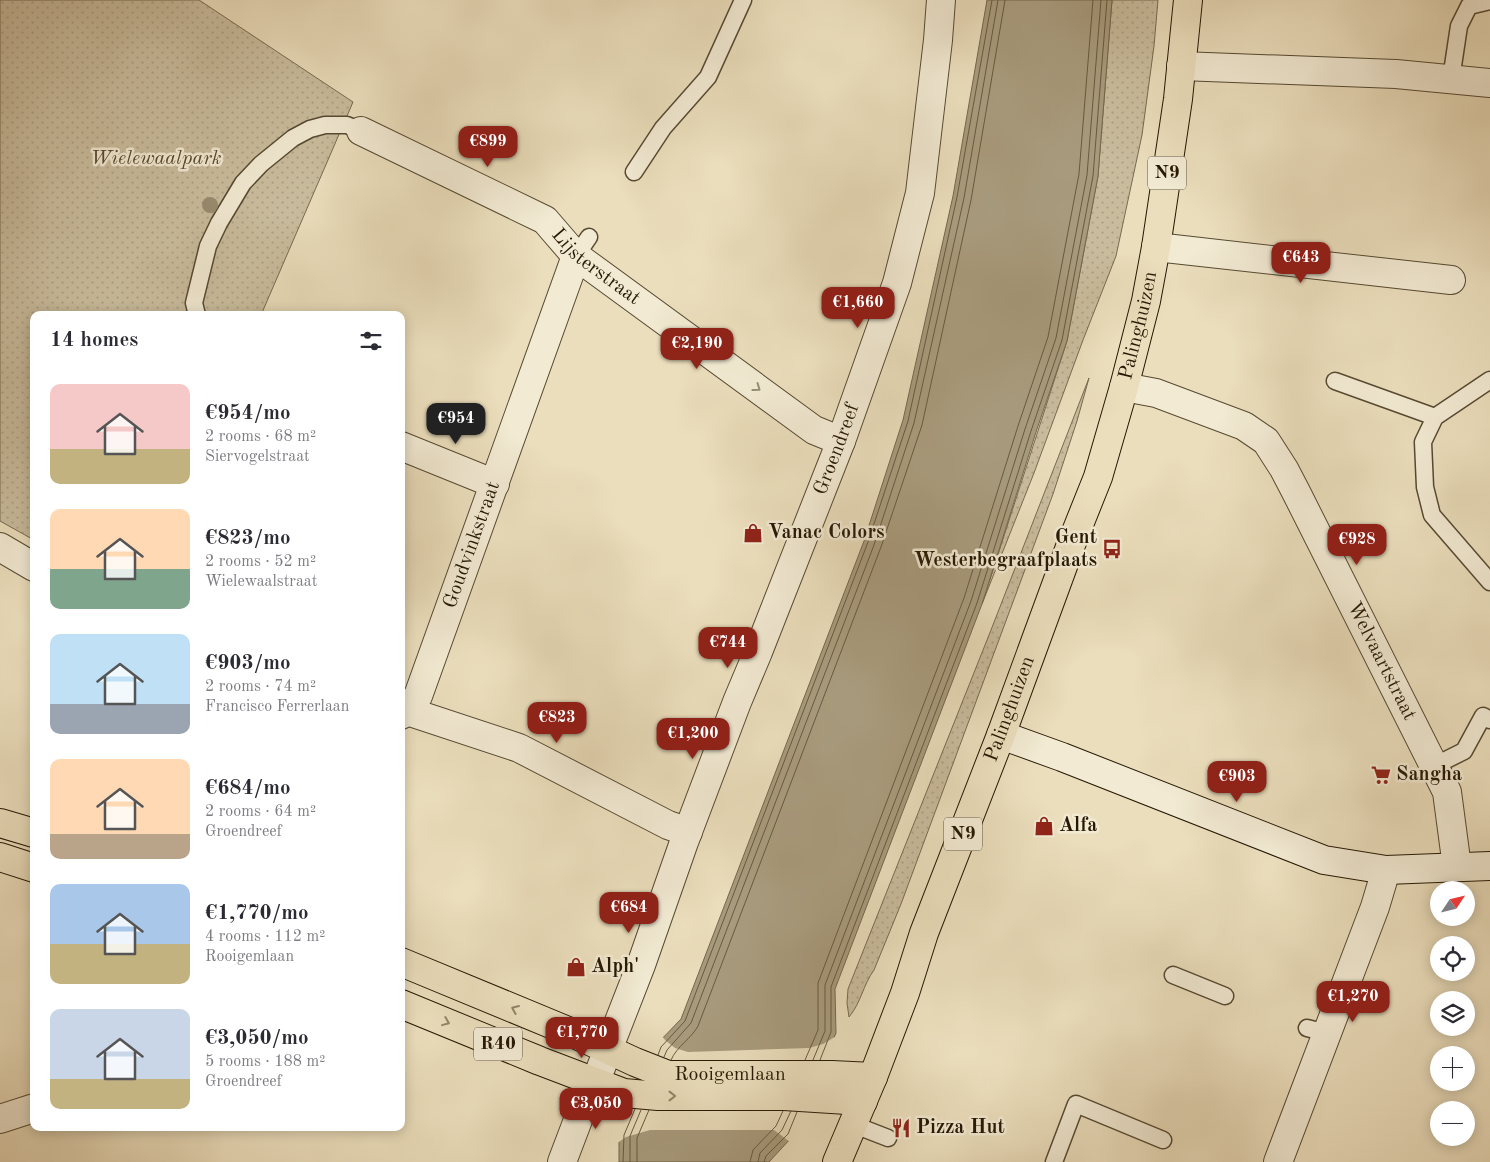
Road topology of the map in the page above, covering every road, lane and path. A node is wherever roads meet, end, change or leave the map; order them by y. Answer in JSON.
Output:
{"nodes":[{"id":1,"x":743,"y":0,"type":"edge"},
{"id":2,"x":941,"y":0,"type":"edge"},
{"id":3,"x":1188,"y":0,"type":"edge"},
{"id":4,"x":1490,"y":1,"type":"edge"},
{"id":5,"x":1181,"y":66,"type":"junction"},
{"id":6,"x":1451,"y":79,"type":"junction"},
{"id":7,"x":1490,"y":83,"type":"edge"},
{"id":8,"x":362,"y":131,"type":"joint"},
{"id":9,"x":634,"y":172,"type":"dead end"},
{"id":10,"x":583,"y":246,"type":"junction"},
{"id":11,"x":1156,"y":247,"type":"junction"},
{"id":12,"x":1451,"y":280,"type":"dead end"},
{"id":13,"x":196,"y":311,"type":"edge"},
{"id":14,"x":1490,"y":380,"type":"edge"},
{"id":15,"x":1335,"y":381,"type":"dead end"},
{"id":16,"x":1124,"y":387,"type":"junction"},
{"id":17,"x":1435,"y":417,"type":"junction"},
{"id":18,"x":841,"y":441,"type":"junction"},
{"id":19,"x":405,"y":448,"type":"edge"},
{"id":20,"x":495,"y":484,"type":"junction"},
{"id":21,"x":0,"y":547,"type":"edge"},
{"id":22,"x":30,"y":565,"type":"edge"},
{"id":23,"x":1490,"y":582,"type":"edge"},
{"id":24,"x":405,"y":710,"type":"edge"},
{"id":25,"x":405,"y":713,"type":"edge"},
{"id":26,"x":1490,"y":720,"type":"edge"},
{"id":27,"x":1001,"y":735,"type":"junction"},
{"id":28,"x":1434,"y":766,"type":"junction"},
{"id":29,"x":0,"y":823,"type":"edge"},
{"id":30,"x":30,"y":832,"type":"edge"},
{"id":31,"x":688,"y":832,"type":"junction"},
{"id":32,"x":0,"y":857,"type":"edge"},
{"id":33,"x":1490,"y":866,"type":"edge"},
{"id":34,"x":30,"y":867,"type":"edge"},
{"id":35,"x":1457,"y":867,"type":"junction"},
{"id":36,"x":1386,"y":870,"type":"junction"},
{"id":37,"x":405,"y":964,"type":"edge"},
{"id":38,"x":1173,"y":975,"type":"dead end"},
{"id":39,"x":1225,"y":996,"type":"dead end"},
{"id":40,"x":405,"y":1006,"type":"edge"},
{"id":41,"x":608,"y":1050,"type":"junction"},
{"id":42,"x":595,"y":1083,"type":"junction"},
{"id":43,"x":828,"y":1086,"type":"junction"},
{"id":44,"x":863,"y":1101,"type":"junction"},
{"id":45,"x":30,"y":1109,"type":"edge"},
{"id":46,"x":0,"y":1119,"type":"edge"},
{"id":47,"x":888,"y":1138,"type":"dead end"},
{"id":48,"x":1163,"y":1140,"type":"dead end"},
{"id":49,"x":562,"y":1162,"type":"edge"},
{"id":50,"x":837,"y":1162,"type":"edge"},
{"id":51,"x":1054,"y":1162,"type":"edge"},
{"id":52,"x":1278,"y":1162,"type":"edge"}],
"edges":[{"from":1,"to":9,"type":"lane"},
{"from":2,"to":18,"type":"street","name":"Groendreef"},
{"from":3,"to":5,"type":"main road","name":"Palinghuizen","number":"N9"},
{"from":4,"to":6,"type":"lane"},
{"from":5,"to":6,"type":"street"},
{"from":5,"to":11,"type":"main road","name":"Palinghuizen","number":"N9"},
{"from":6,"to":7,"type":"street"},
{"from":8,"to":10,"type":"street","name":"Lijsterstraat"},
{"from":8,"to":13,"type":"lane"},
{"from":10,"to":18,"type":"street","name":"Lijsterstraat","one_way":true},
{"from":10,"to":20,"type":"street","name":"Goudvinkstraat"},
{"from":11,"to":12,"type":"street","name":"Palinghuizen"},
{"from":11,"to":16,"type":"main road","name":"Palinghuizen","number":"N9"},
{"from":14,"to":17,"type":"lane"},
{"from":15,"to":17,"type":"lane"},
{"from":16,"to":27,"type":"main road","name":"Palinghuizen","number":"N9"},
{"from":16,"to":28,"type":"street","name":"Welvaartstraat"},
{"from":17,"to":23,"type":"lane"},
{"from":18,"to":31,"type":"street","name":"Groendreef"},
{"from":19,"to":20,"type":"street"},
{"from":20,"to":24,"type":"street","name":"Goudvinkstraat"},
{"from":21,"to":22,"type":"street"},
{"from":25,"to":31,"type":"street"},
{"from":26,"to":28,"type":"lane"},
{"from":27,"to":36,"type":"street"},
{"from":27,"to":44,"type":"main road","name":"Palinghuizen","number":"N9"},
{"from":28,"to":35,"type":"street","name":"Welvaartstraat"},
{"from":29,"to":30,"type":"main road"},
{"from":31,"to":41,"type":"street","name":"Groendreef"},
{"from":32,"to":34,"type":"main road"},
{"from":33,"to":35,"type":"street"},
{"from":35,"to":36,"type":"street"},
{"from":36,"to":52,"type":"street"},
{"from":41,"to":37,"type":"main road","name":"Rooigemlaan","number":"R40","one_way":true},
{"from":38,"to":39,"type":"lane"},
{"from":40,"to":42,"type":"main road","name":"Rooigemlaan","number":"R40","one_way":true},
{"from":41,"to":42,"type":"street","name":"Groendreef"},
{"from":41,"to":43,"type":"main road","name":"Rooigemlaan","number":"R40"},
{"from":42,"to":43,"type":"main road","name":"Rooigemlaan","number":"R40","one_way":true},
{"from":42,"to":49,"type":"street","name":"Groendreef"},
{"from":43,"to":44,"type":"main road","name":"Rooigemlaan","number":"R40"},
{"from":44,"to":47,"type":"lane"},
{"from":44,"to":50,"type":"main road","name":"Palinghuizen"},
{"from":45,"to":46,"type":"street"},
{"from":48,"to":51,"type":"lane"}]}
